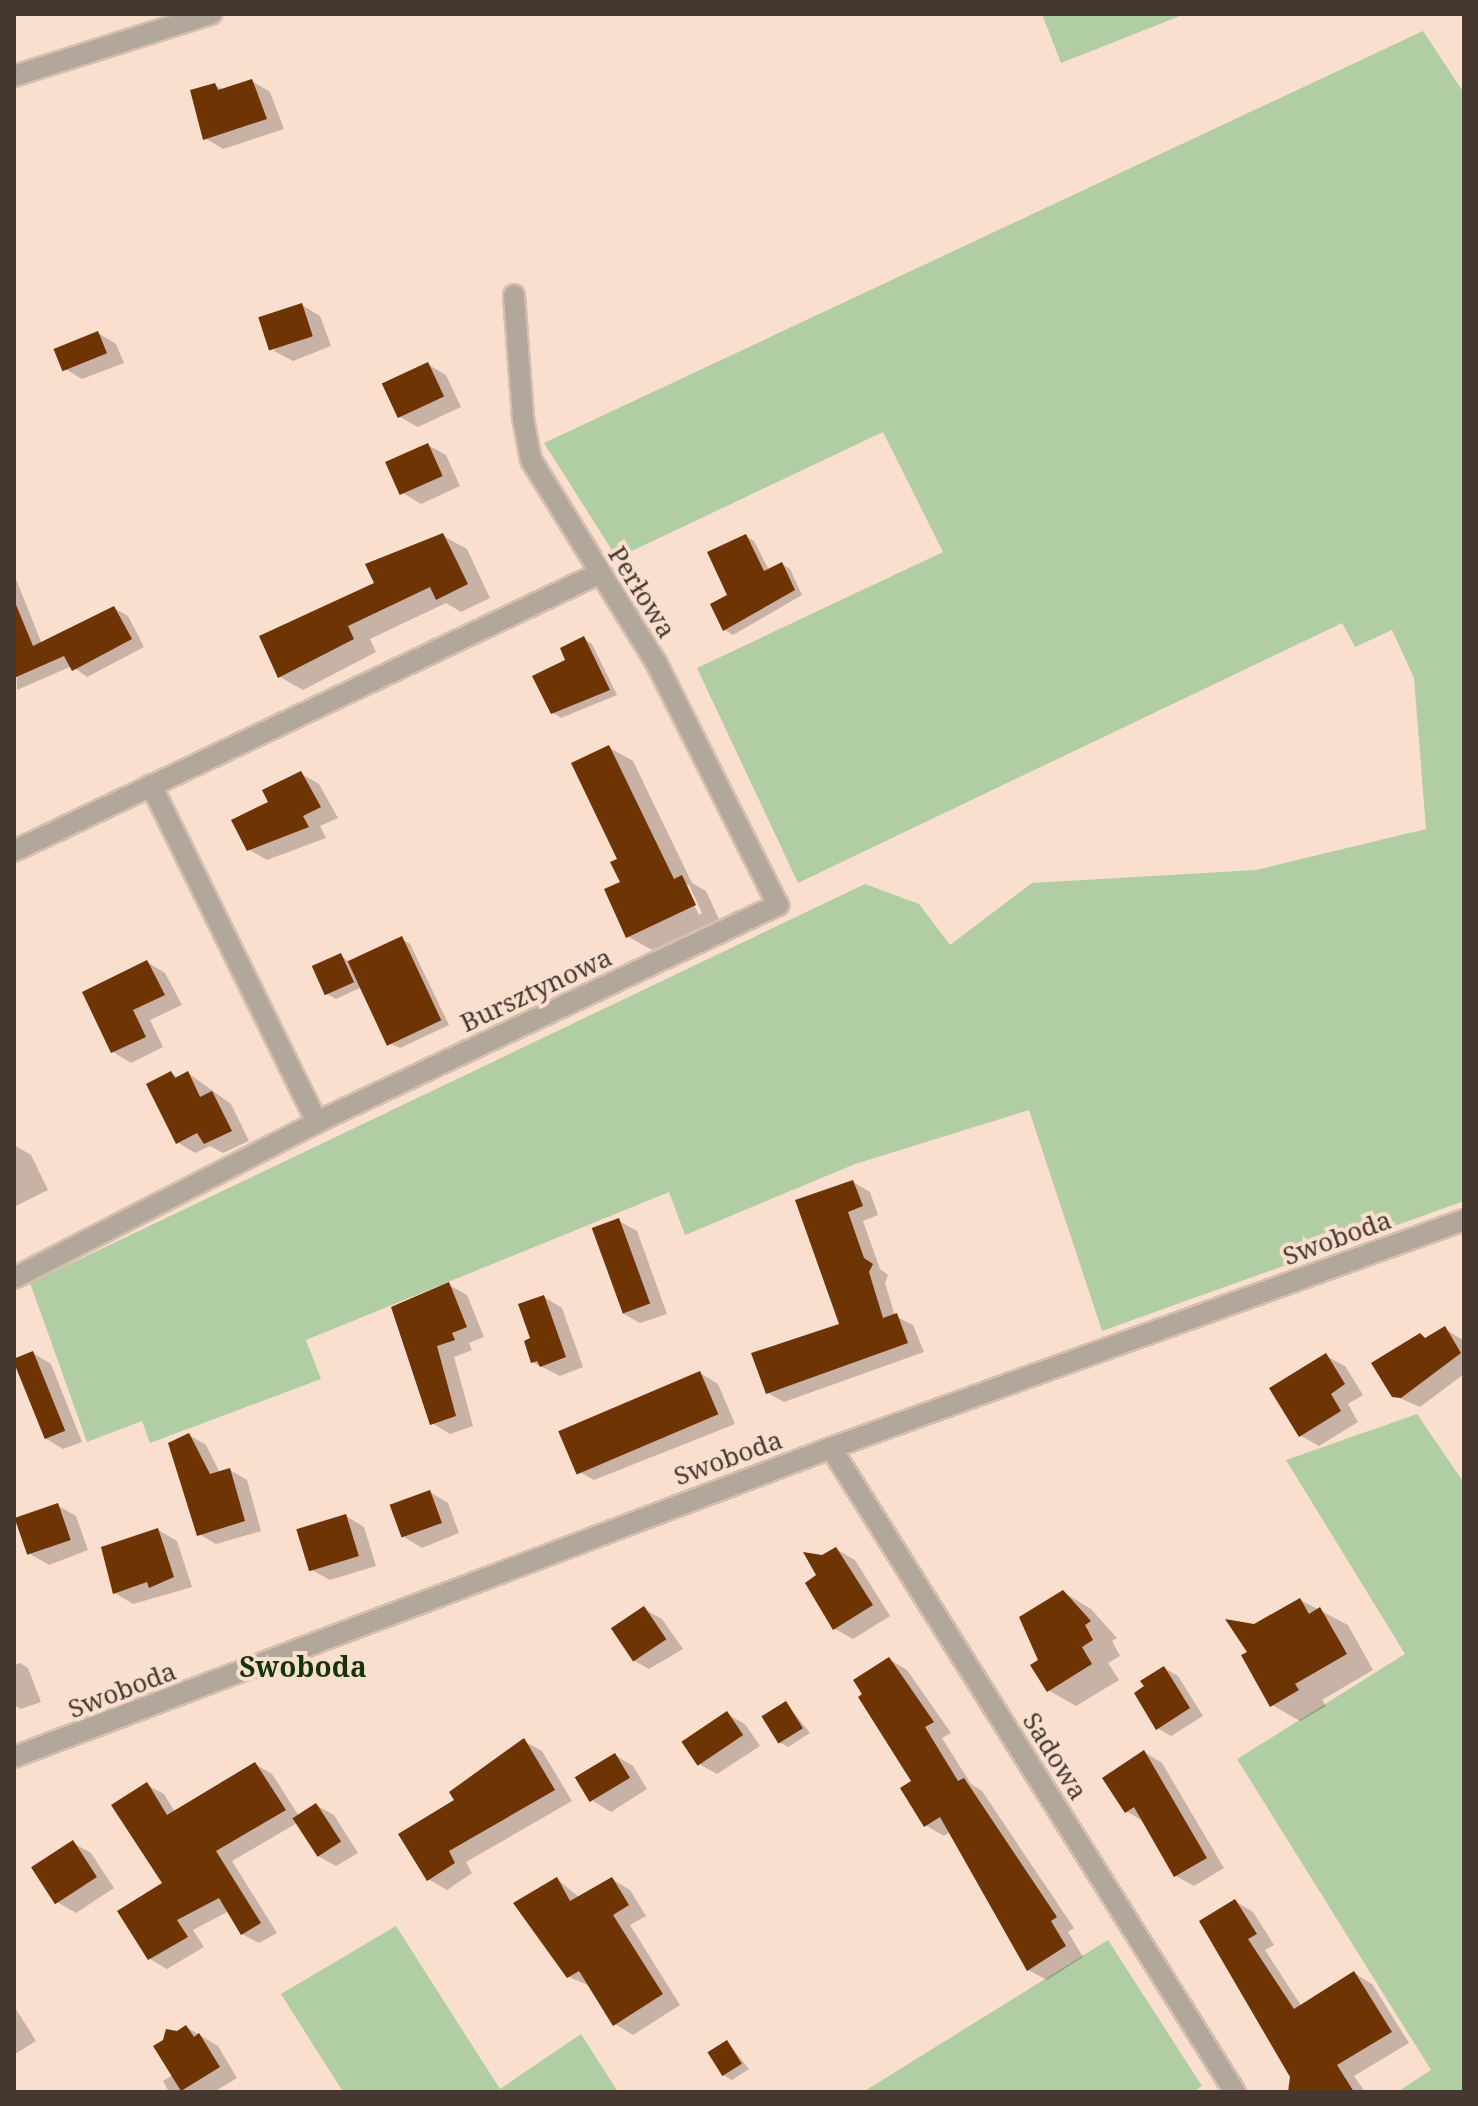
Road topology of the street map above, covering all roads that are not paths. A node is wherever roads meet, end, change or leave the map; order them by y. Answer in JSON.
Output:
{"nodes":[{"id":1,"x":211,"y":14,"type":"edge"},
{"id":2,"x":14,"y":76,"type":"edge"},
{"id":3,"x":514,"y":295,"type":"dead end"},
{"id":4,"x":598,"y":574,"type":"junction"},
{"id":5,"x":151,"y":785,"type":"junction"},
{"id":6,"x":14,"y":851,"type":"edge"},
{"id":7,"x":778,"y":905,"type":"joint"},
{"id":8,"x":317,"y":1122,"type":"junction"},
{"id":9,"x":1464,"y":1220,"type":"edge"},
{"id":10,"x":14,"y":1278,"type":"edge"},
{"id":11,"x":831,"y":1448,"type":"junction"},
{"id":12,"x":14,"y":1757,"type":"edge"},
{"id":13,"x":1235,"y":2092,"type":"edge"}],
"edges":[{"from":1,"to":2,"type":"street"},
{"from":3,"to":4,"type":"street","name":"Perłowa"},
{"from":4,"to":5,"type":"street"},
{"from":4,"to":7,"type":"street","name":"Perłowa"},
{"from":5,"to":6,"type":"street"},
{"from":5,"to":8,"type":"street"},
{"from":7,"to":8,"type":"street","name":"Bursztynowa"},
{"from":8,"to":10,"type":"street","name":"Bursztynowa"},
{"from":9,"to":11,"type":"street","name":"Swoboda"},
{"from":11,"to":12,"type":"street","name":"Swoboda"},
{"from":11,"to":13,"type":"street","name":"Sadowa"}]}
